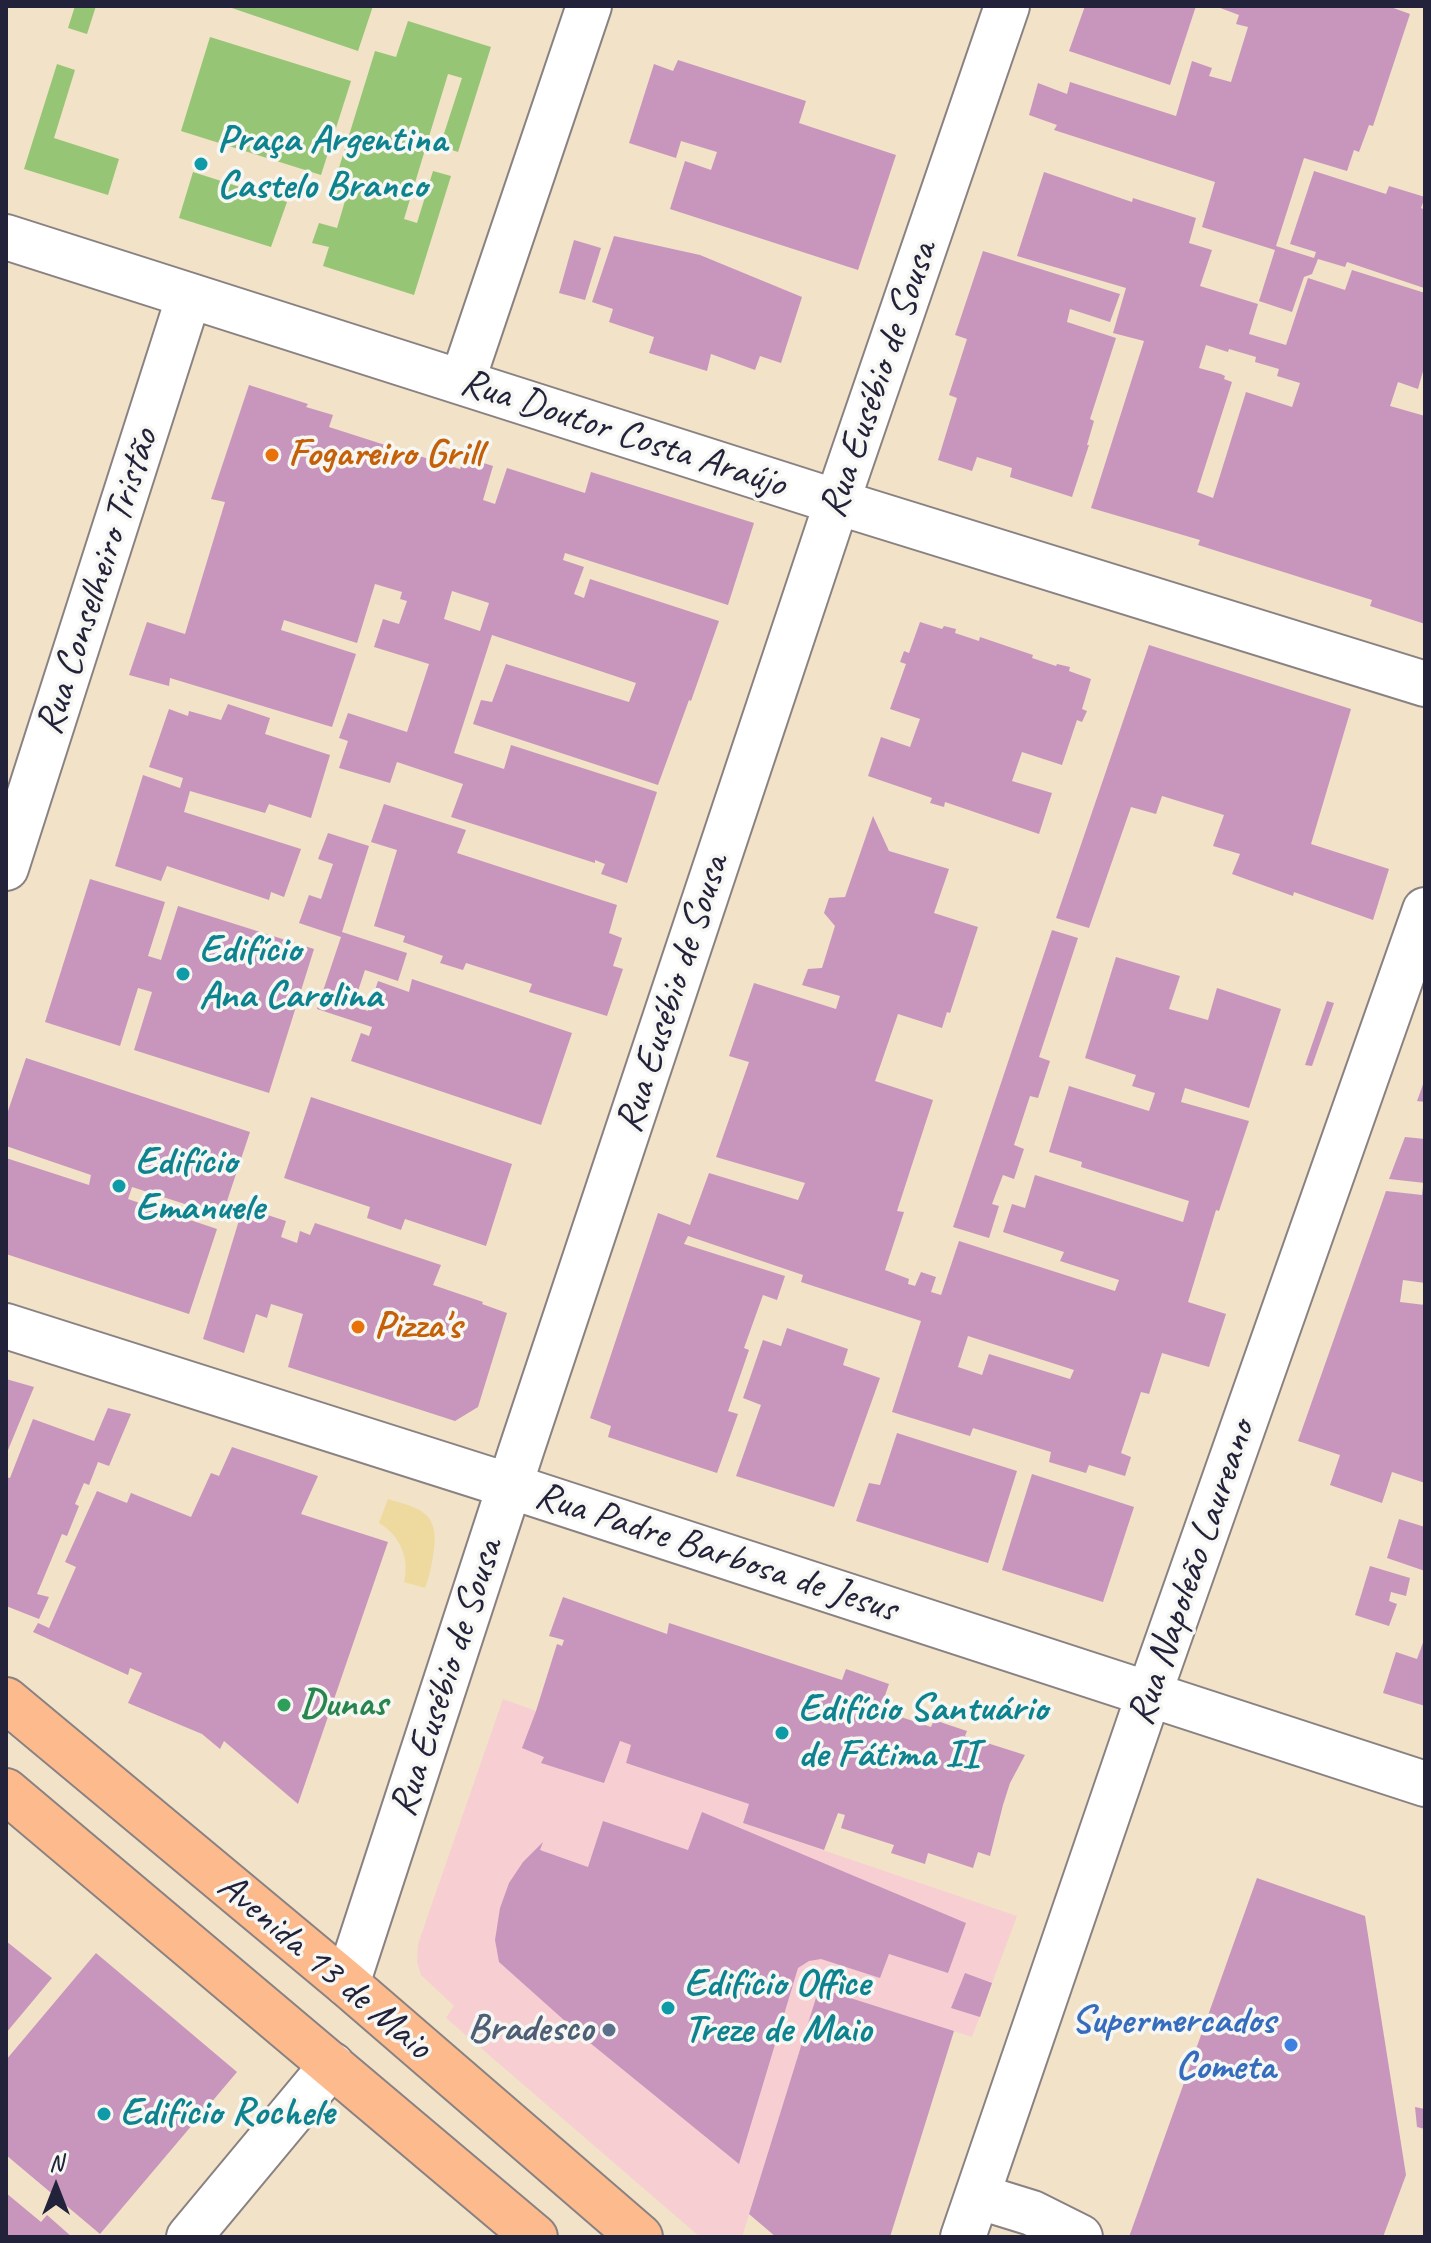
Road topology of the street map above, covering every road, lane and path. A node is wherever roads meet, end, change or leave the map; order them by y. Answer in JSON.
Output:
{"nodes":[{"id":1,"x":589,"y":6,"type":"edge"},
{"id":2,"x":1007,"y":6,"type":"edge"},
{"id":3,"x":6,"y":237,"type":"edge"},
{"id":4,"x":189,"y":296,"type":"junction"},
{"id":5,"x":462,"y":382,"type":"junction"},
{"id":6,"x":837,"y":502,"type":"junction"},
{"id":7,"x":1425,"y":684,"type":"edge"},
{"id":8,"x":17,"y":800,"type":"edge"},
{"id":9,"x":6,"y":868,"type":"edge"},
{"id":10,"x":1425,"y":910,"type":"edge"},
{"id":11,"x":6,"y":1326,"type":"edge"},
{"id":12,"x":510,"y":1486,"type":"junction"},
{"id":13,"x":1149,"y":1694,"type":"junction"},
{"id":14,"x":6,"y":1700,"type":"edge"},
{"id":15,"x":1425,"y":1784,"type":"edge"},
{"id":16,"x":6,"y":1791,"type":"edge"},
{"id":17,"x":347,"y":1984,"type":"junction"},
{"id":18,"x":332,"y":2065,"type":"junction"},
{"id":19,"x":977,"y":2196,"type":"junction"},
{"id":20,"x":189,"y":2237,"type":"edge"},
{"id":21,"x":535,"y":2237,"type":"edge"},
{"id":22,"x":640,"y":2237,"type":"edge"},
{"id":23,"x":963,"y":2237,"type":"edge"},
{"id":24,"x":1080,"y":2237,"type":"edge"}],
"edges":[{"from":1,"to":5,"type":"street"},
{"from":2,"to":6,"type":"street","name":"Rua Eusébio de Sousa"},
{"from":3,"to":4,"type":"street","name":"Rua Doutor Costa Araújo"},
{"from":4,"to":5,"type":"street","name":"Rua Doutor Costa Araújo"},
{"from":4,"to":8,"type":"street","name":"Rua Conselheiro Tristão"},
{"from":5,"to":6,"type":"street","name":"Rua Doutor Costa Araújo"},
{"from":6,"to":7,"type":"street","name":"Rua Doutor Costa Araújo"},
{"from":6,"to":12,"type":"street","name":"Rua Eusébio de Sousa"},
{"from":8,"to":9,"type":"street","name":"Rua Conselheiro Tristão"},
{"from":10,"to":13,"type":"street","name":"Rua Napoleão Laureano"},
{"from":11,"to":12,"type":"street","name":"Rua Padre Barbosa de Jesus"},
{"from":12,"to":13,"type":"street","name":"Rua Padre Barbosa de Jesus"},
{"from":12,"to":17,"type":"street","name":"Rua Eusébio de Sousa"},
{"from":13,"to":15,"type":"street","name":"Rua Padre Barbosa de Jesus"},
{"from":13,"to":19,"type":"street","name":"Rua Napoleão Laureano"},
{"from":14,"to":17,"type":"main road","name":"Avenida 13 de Maio"},
{"from":16,"to":18,"type":"main road","name":"Avenida 13 de Maio"},
{"from":17,"to":22,"type":"main road","name":"Avenida 13 de Maio"},
{"from":18,"to":20,"type":"street"},
{"from":18,"to":21,"type":"main road","name":"Avenida 13 de Maio"},
{"from":19,"to":23,"type":"street","name":"Rua Napoleão Laureano"},
{"from":19,"to":24,"type":"street"}]}
